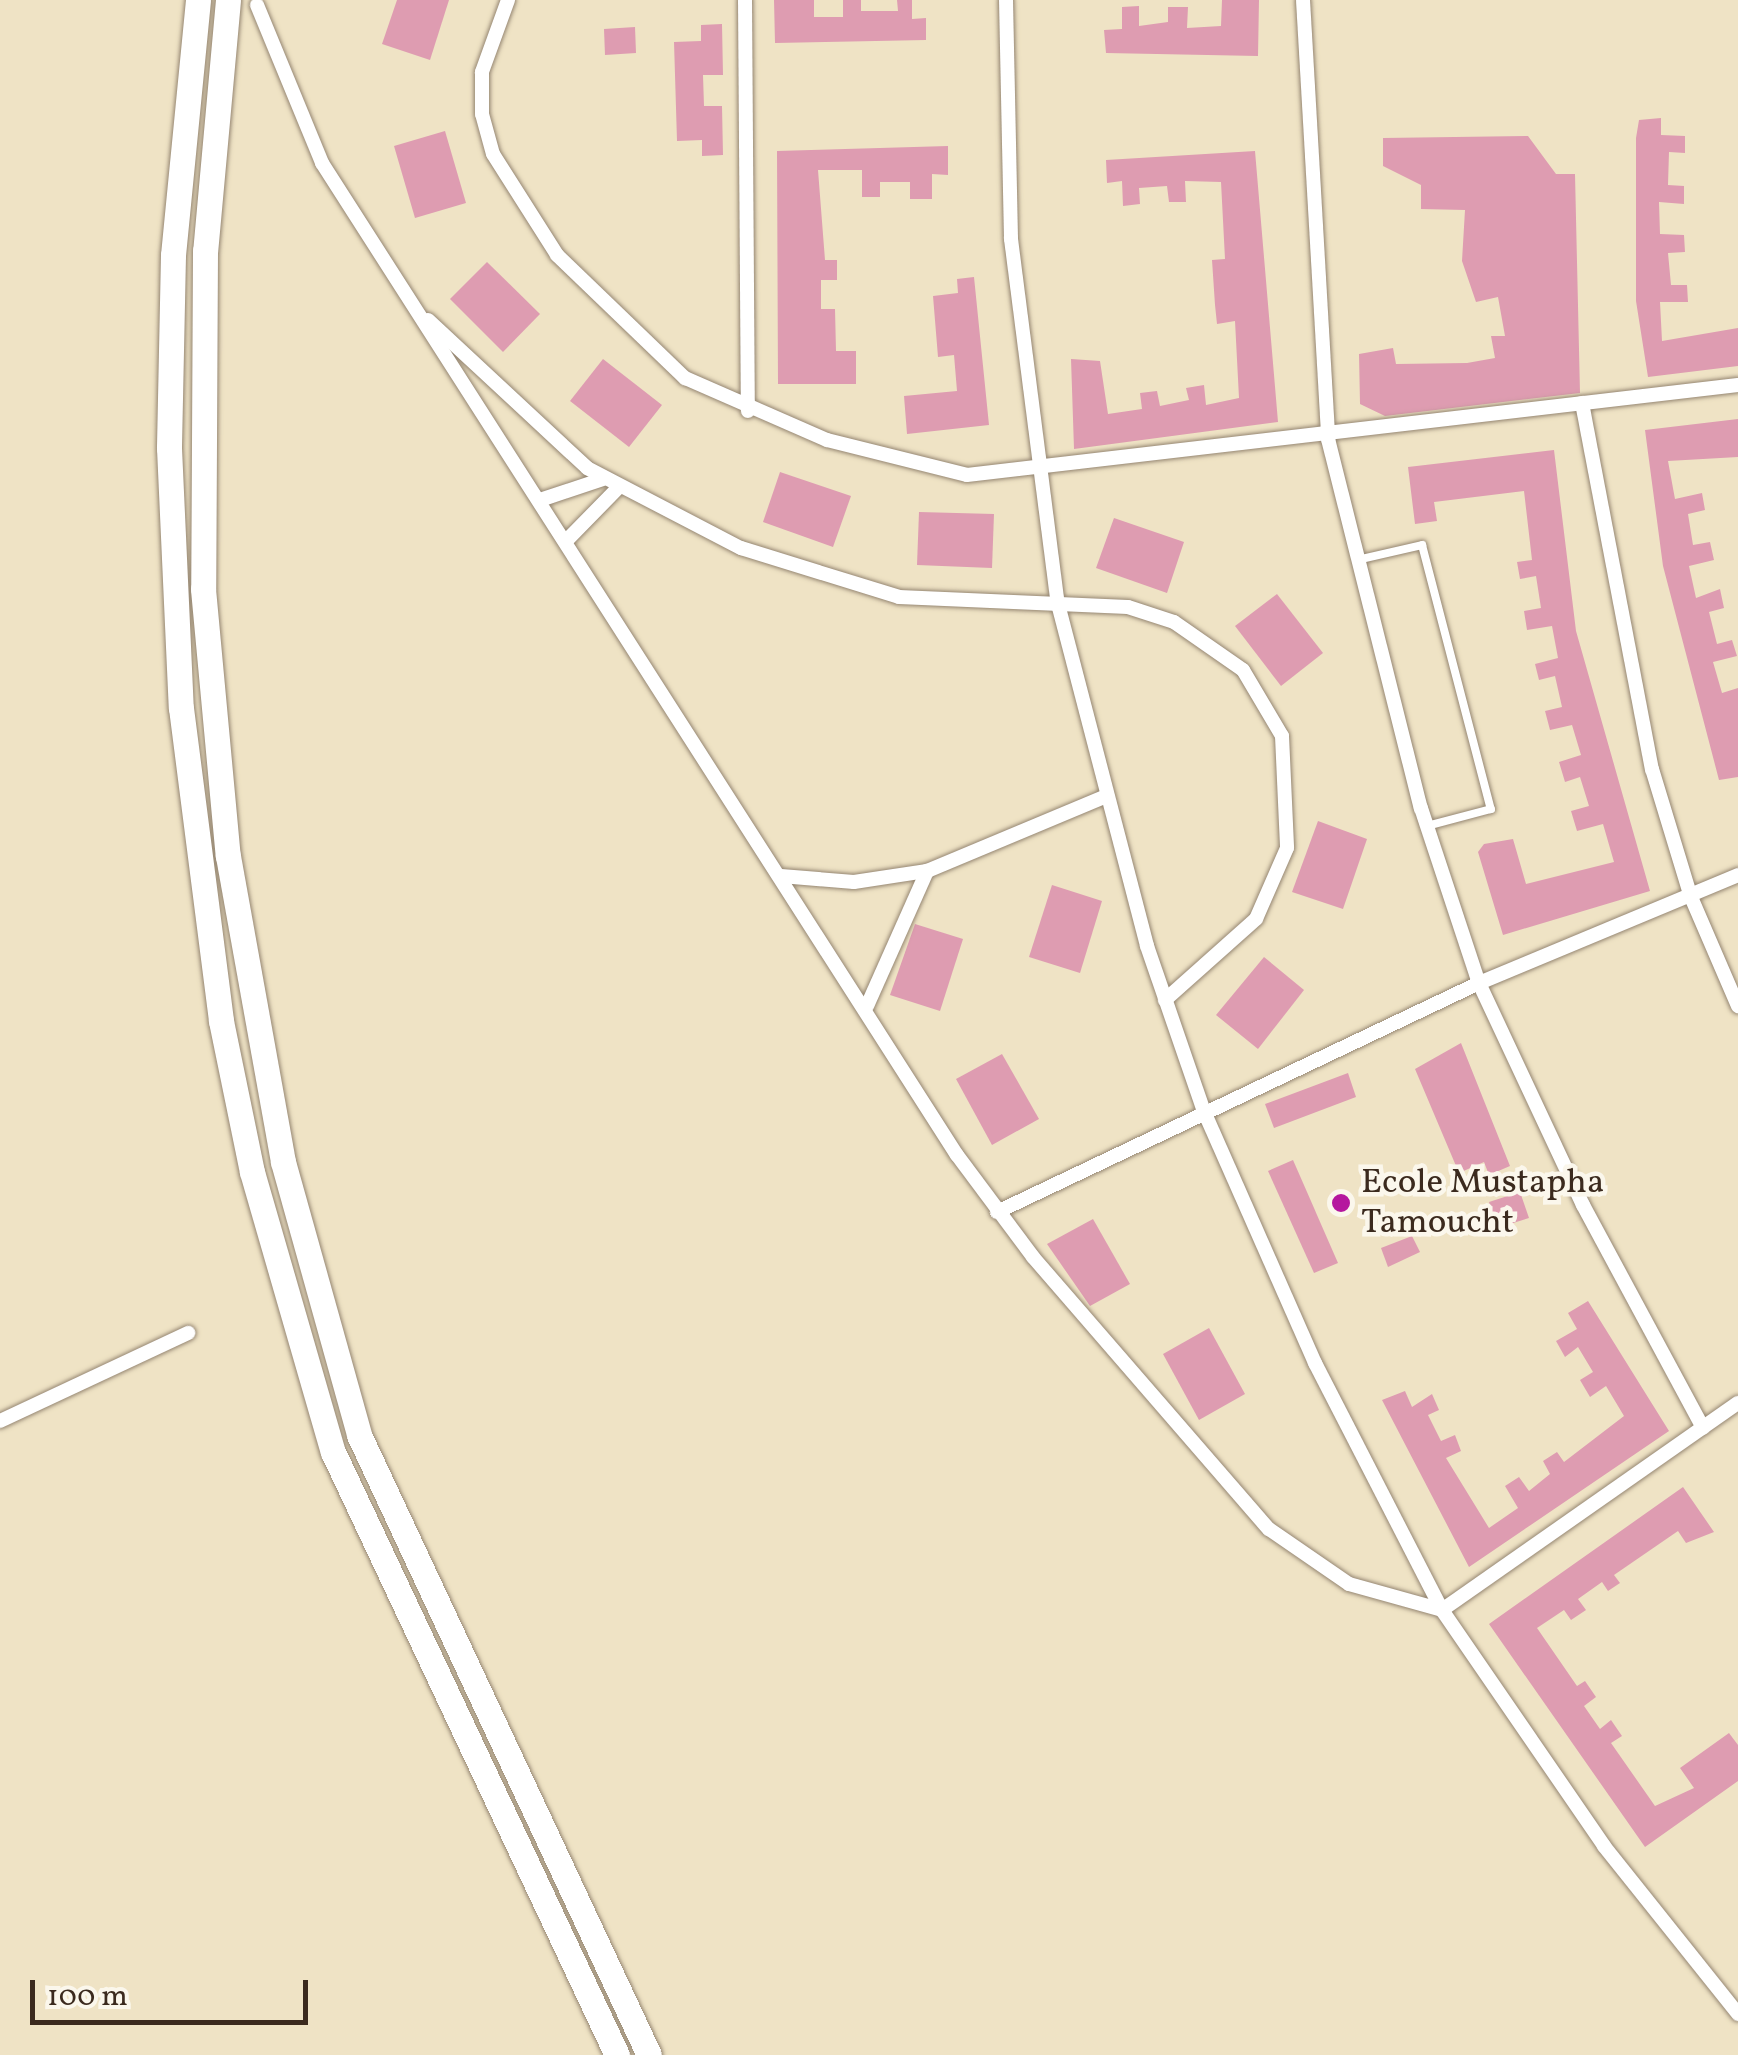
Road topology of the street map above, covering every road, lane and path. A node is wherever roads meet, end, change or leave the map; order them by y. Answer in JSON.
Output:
{"nodes":[{"id":1,"x":198,"y":0,"type":"edge"},
{"id":2,"x":228,"y":0,"type":"edge"},
{"id":3,"x":508,"y":0,"type":"edge"},
{"id":4,"x":745,"y":0,"type":"edge"},
{"id":5,"x":1006,"y":0,"type":"edge"},
{"id":6,"x":1302,"y":0,"type":"edge"},
{"id":7,"x":257,"y":5,"type":"dead end"},
{"id":8,"x":409,"y":301,"type":"junction"},
{"id":9,"x":1738,"y":384,"type":"edge"},
{"id":10,"x":1582,"y":403,"type":"junction"},
{"id":11,"x":748,"y":411,"type":"junction"},
{"id":12,"x":1328,"y":440,"type":"junction"},
{"id":13,"x":1036,"y":471,"type":"junction"},
{"id":14,"x":604,"y":480,"type":"junction"},
{"id":15,"x":618,"y":488,"type":"junction"},
{"id":16,"x":540,"y":500,"type":"junction"},
{"id":17,"x":567,"y":540,"type":"junction"},
{"id":18,"x":1355,"y":560,"type":"junction"},
{"id":19,"x":1058,"y":604,"type":"junction"},
{"id":20,"x":1104,"y":796,"type":"junction"},
{"id":21,"x":1426,"y":826,"type":"junction"},
{"id":22,"x":927,"y":871,"type":"junction"},
{"id":23,"x":1738,"y":875,"type":"edge"},
{"id":24,"x":782,"y":876,"type":"junction"},
{"id":25,"x":1691,"y":897,"type":"junction"},
{"id":26,"x":1478,"y":983,"type":"junction"},
{"id":27,"x":1166,"y":1000,"type":"junction"},
{"id":28,"x":868,"y":1006,"type":"junction"},
{"id":29,"x":1738,"y":1006,"type":"edge"},
{"id":30,"x":1203,"y":1108,"type":"junction"},
{"id":31,"x":997,"y":1212,"type":"junction"},
{"id":32,"x":188,"y":1332,"type":"dead end"},
{"id":33,"x":1738,"y":1403,"type":"edge"},
{"id":34,"x":0,"y":1421,"type":"edge"},
{"id":35,"x":1703,"y":1428,"type":"junction"},
{"id":36,"x":1442,"y":1610,"type":"junction"},
{"id":37,"x":1738,"y":2014,"type":"edge"},
{"id":38,"x":617,"y":2055,"type":"edge"},
{"id":39,"x":649,"y":2055,"type":"edge"}],
"edges":[{"from":1,"to":38,"type":"highway"},
{"from":2,"to":39,"type":"highway"},
{"from":3,"to":11,"type":"street"},
{"from":4,"to":11,"type":"street"},
{"from":5,"to":13,"type":"street"},
{"from":6,"to":12,"type":"street"},
{"from":7,"to":8,"type":"street"},
{"from":8,"to":14,"type":"street"},
{"from":8,"to":16,"type":"street"},
{"from":9,"to":10,"type":"street"},
{"from":10,"to":12,"type":"street"},
{"from":10,"to":25,"type":"street"},
{"from":11,"to":13,"type":"street"},
{"from":12,"to":13,"type":"street"},
{"from":12,"to":18,"type":"street"},
{"from":13,"to":19,"type":"street"},
{"from":14,"to":15,"type":"street"},
{"from":14,"to":16,"type":"street"},
{"from":15,"to":17,"type":"street"},
{"from":15,"to":19,"type":"street"},
{"from":16,"to":17,"type":"street"},
{"from":17,"to":24,"type":"street"},
{"from":18,"to":21,"type":"street"},
{"from":18,"to":21,"type":"lane"},
{"from":19,"to":20,"type":"street"},
{"from":19,"to":27,"type":"street"},
{"from":20,"to":22,"type":"street"},
{"from":20,"to":27,"type":"street"},
{"from":21,"to":26,"type":"street"},
{"from":22,"to":24,"type":"street"},
{"from":22,"to":28,"type":"street"},
{"from":23,"to":25,"type":"street"},
{"from":24,"to":28,"type":"street"},
{"from":25,"to":26,"type":"street"},
{"from":25,"to":29,"type":"street"},
{"from":26,"to":30,"type":"street"},
{"from":26,"to":35,"type":"street"},
{"from":27,"to":30,"type":"street"},
{"from":28,"to":31,"type":"street"},
{"from":30,"to":31,"type":"street"},
{"from":30,"to":36,"type":"street"},
{"from":31,"to":36,"type":"street"},
{"from":32,"to":34,"type":"street"},
{"from":33,"to":35,"type":"street"},
{"from":35,"to":36,"type":"street"},
{"from":36,"to":37,"type":"street"}]}
